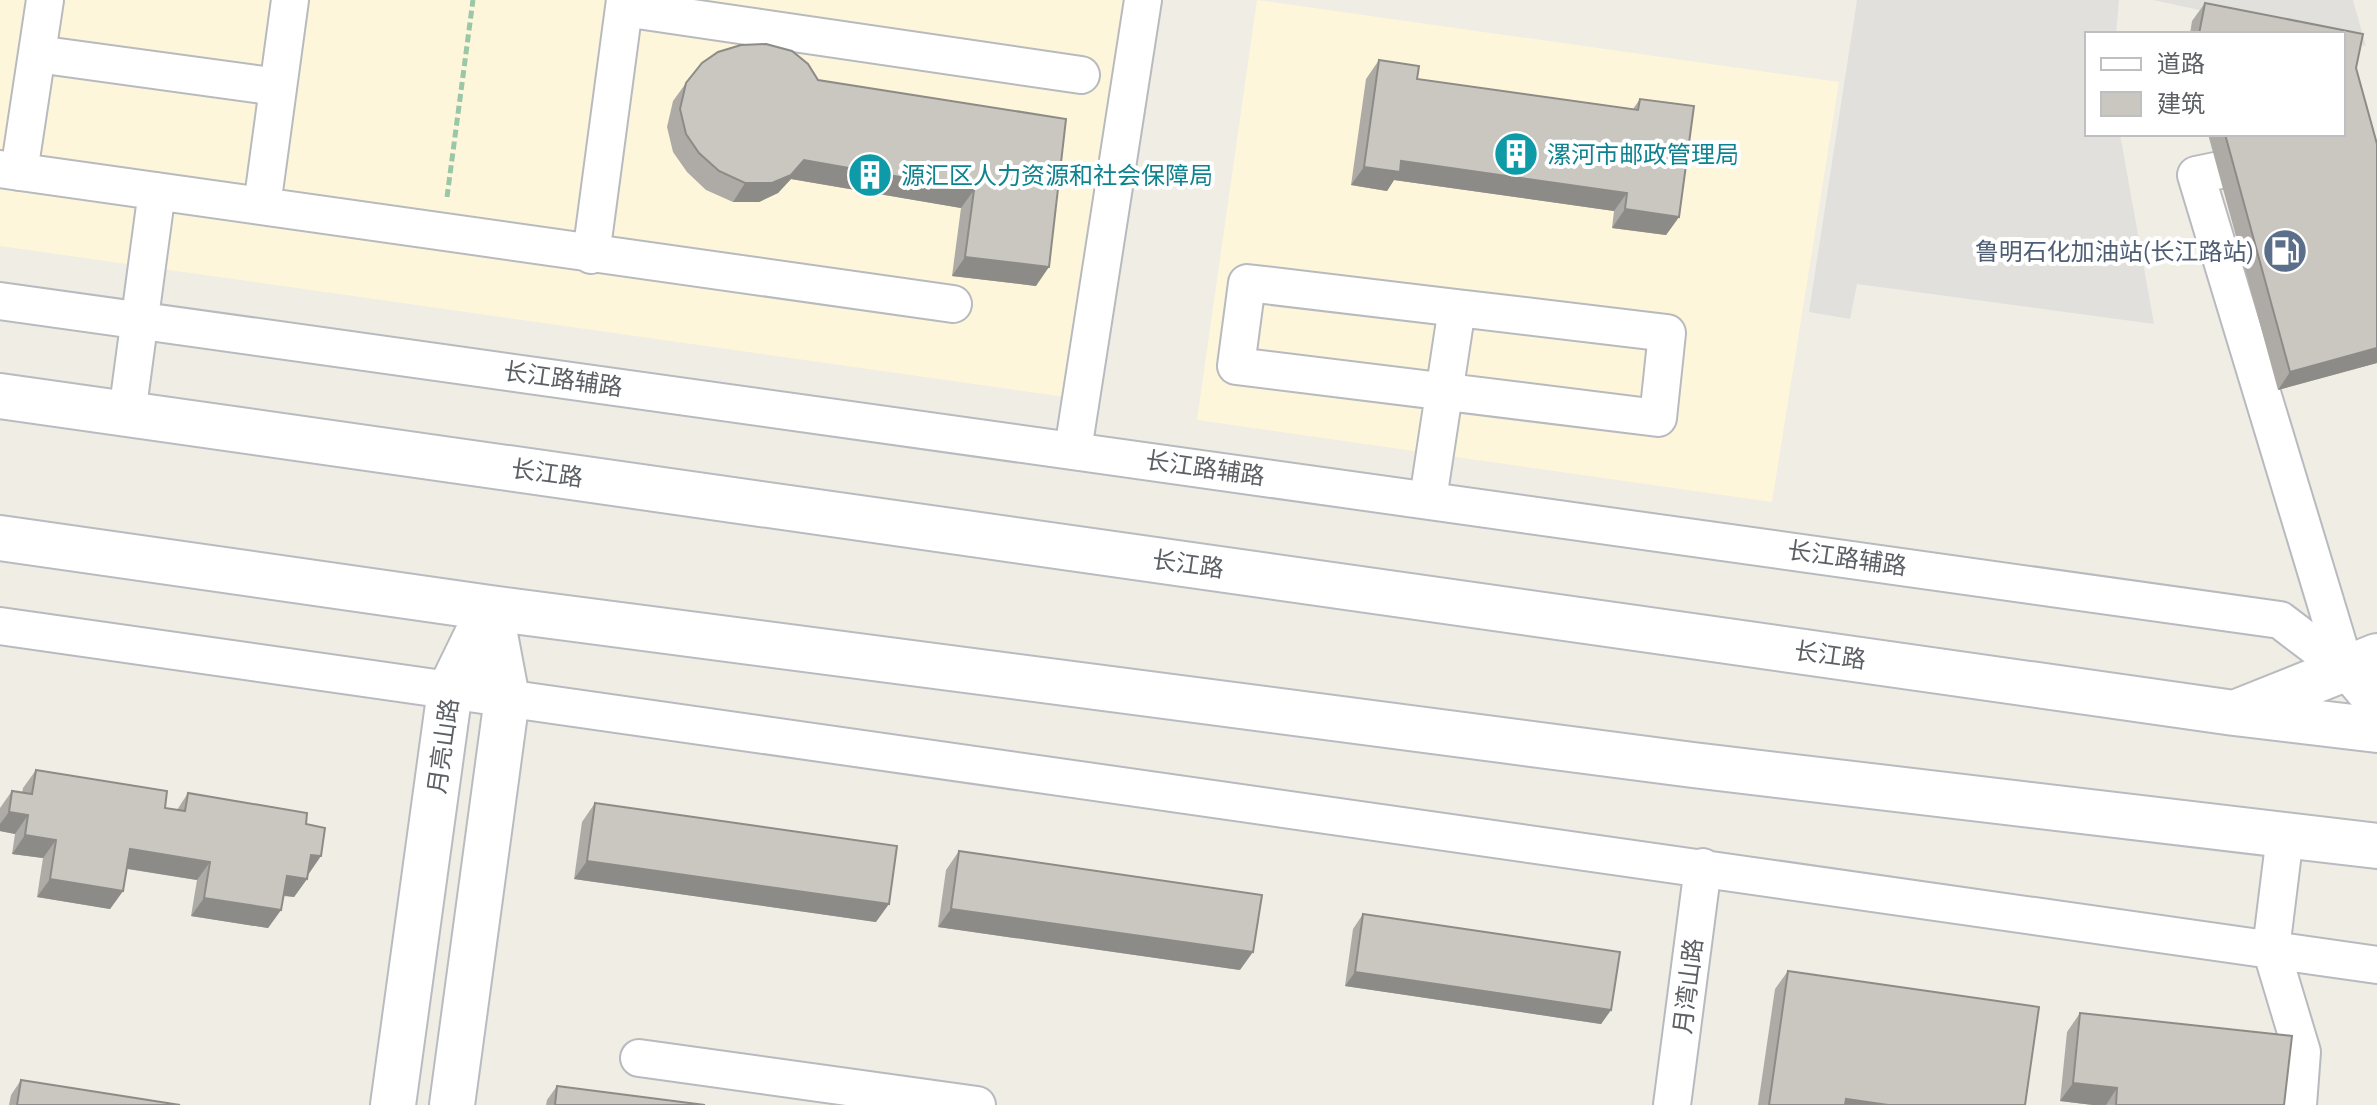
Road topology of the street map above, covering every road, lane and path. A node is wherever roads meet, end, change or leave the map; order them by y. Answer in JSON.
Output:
{"nodes":[{"id":1,"x":45,"y":0,"type":"edge"},
{"id":2,"x":290,"y":0,"type":"edge"},
{"id":3,"x":473,"y":0,"type":"edge"},
{"id":4,"x":1143,"y":0,"type":"edge"},
{"id":5,"x":624,"y":4,"type":"edge"},
{"id":6,"x":37,"y":54,"type":"junction"},
{"id":7,"x":1081,"y":75,"type":"dead end"},
{"id":8,"x":278,"y":87,"type":"junction"},
{"id":9,"x":2302,"y":154,"type":"edge"},
{"id":10,"x":10,"y":171,"type":"edge"},
{"id":11,"x":157,"y":191,"type":"junction"},
{"id":12,"x":262,"y":206,"type":"junction"},
{"id":13,"x":443,"y":231,"type":"junction"},
{"id":14,"x":591,"y":255,"type":"junction"},
{"id":15,"x":0,"y":301,"type":"edge"},
{"id":16,"x":953,"y":304,"type":"dead end"},
{"id":17,"x":1457,"y":308,"type":"junction"},
{"id":18,"x":141,"y":320,"type":"junction"},
{"id":19,"x":1445,"y":392,"type":"junction"},
{"id":20,"x":0,"y":396,"type":"edge"},
{"id":21,"x":127,"y":414,"type":"junction"},
{"id":22,"x":1073,"y":450,"type":"junction"},
{"id":23,"x":1428,"y":499,"type":"junction"},
{"id":24,"x":0,"y":538,"type":"edge"},
{"id":25,"x":490,"y":608,"type":"junction"},
{"id":26,"x":0,"y":626,"type":"edge"},
{"id":27,"x":2362,"y":663,"type":"edge"},
{"id":28,"x":450,"y":690,"type":"junction"},
{"id":29,"x":507,"y":698,"type":"junction"},
{"id":30,"x":2377,"y":707,"type":"edge"},
{"id":31,"x":2234,"y":713,"type":"junction"},
{"id":32,"x":2377,"y":730,"type":"edge"},
{"id":33,"x":2285,"y":836,"type":"junction"},
{"id":34,"x":2377,"y":846,"type":"edge"},
{"id":35,"x":1703,"y":867,"type":"junction"},
{"id":36,"x":2271,"y":949,"type":"junction"},
{"id":37,"x":2377,"y":965,"type":"edge"},
{"id":38,"x":639,"y":1058,"type":"dead end"},
{"id":39,"x":393,"y":1105,"type":"edge"},
{"id":40,"x":452,"y":1105,"type":"edge"},
{"id":41,"x":977,"y":1105,"type":"edge"},
{"id":42,"x":1672,"y":1105,"type":"edge"},
{"id":43,"x":2298,"y":1105,"type":"edge"}],
"edges":[{"from":1,"to":6,"type":"street"},
{"from":2,"to":8,"type":"street"},
{"from":3,"to":13,"type":"path"},
{"from":4,"to":22,"type":"street"},
{"from":5,"to":7,"type":"street"},
{"from":5,"to":14,"type":"street"},
{"from":6,"to":8,"type":"street"},
{"from":6,"to":10,"type":"street"},
{"from":8,"to":12,"type":"street"},
{"from":9,"to":27,"type":"street"},
{"from":10,"to":11,"type":"street"},
{"from":11,"to":12,"type":"street"},
{"from":11,"to":18,"type":"street"},
{"from":12,"to":13,"type":"street"},
{"from":13,"to":14,"type":"street"},
{"from":14,"to":16,"type":"street"},
{"from":15,"to":18,"type":"street","name":"长江路辅路"},
{"from":17,"to":19,"type":"street"},
{"from":17,"to":19,"type":"street"},
{"from":17,"to":19,"type":"street"},
{"from":18,"to":21,"type":"street"},
{"from":18,"to":22,"type":"street","name":"长江路辅路"},
{"from":19,"to":23,"type":"street"},
{"from":20,"to":21,"type":"main road","name":"长江路"},
{"from":21,"to":31,"type":"main road","name":"长江路"},
{"from":22,"to":23,"type":"street","name":"长江路辅路"},
{"from":23,"to":27,"type":"street","name":"长江路辅路"},
{"from":24,"to":25,"type":"main road"},
{"from":25,"to":28,"type":"main road","name":"月亮山路"},
{"from":25,"to":29,"type":"main road"},
{"from":25,"to":33,"type":"main road"},
{"from":26,"to":28,"type":"street"},
{"from":27,"to":30,"type":"street","name":"长江路辅路"},
{"from":27,"to":31,"type":"main road"},
{"from":28,"to":29,"type":"street"},
{"from":28,"to":39,"type":"main road","name":"月亮山路"},
{"from":29,"to":35,"type":"street"},
{"from":29,"to":40,"type":"main road"},
{"from":31,"to":32,"type":"main road","name":"长江路"},
{"from":33,"to":34,"type":"main road"},
{"from":33,"to":36,"type":"street"},
{"from":35,"to":36,"type":"street"},
{"from":35,"to":42,"type":"street","name":"月湾山路"},
{"from":36,"to":37,"type":"street"},
{"from":36,"to":43,"type":"street"},
{"from":38,"to":41,"type":"street"}]}
